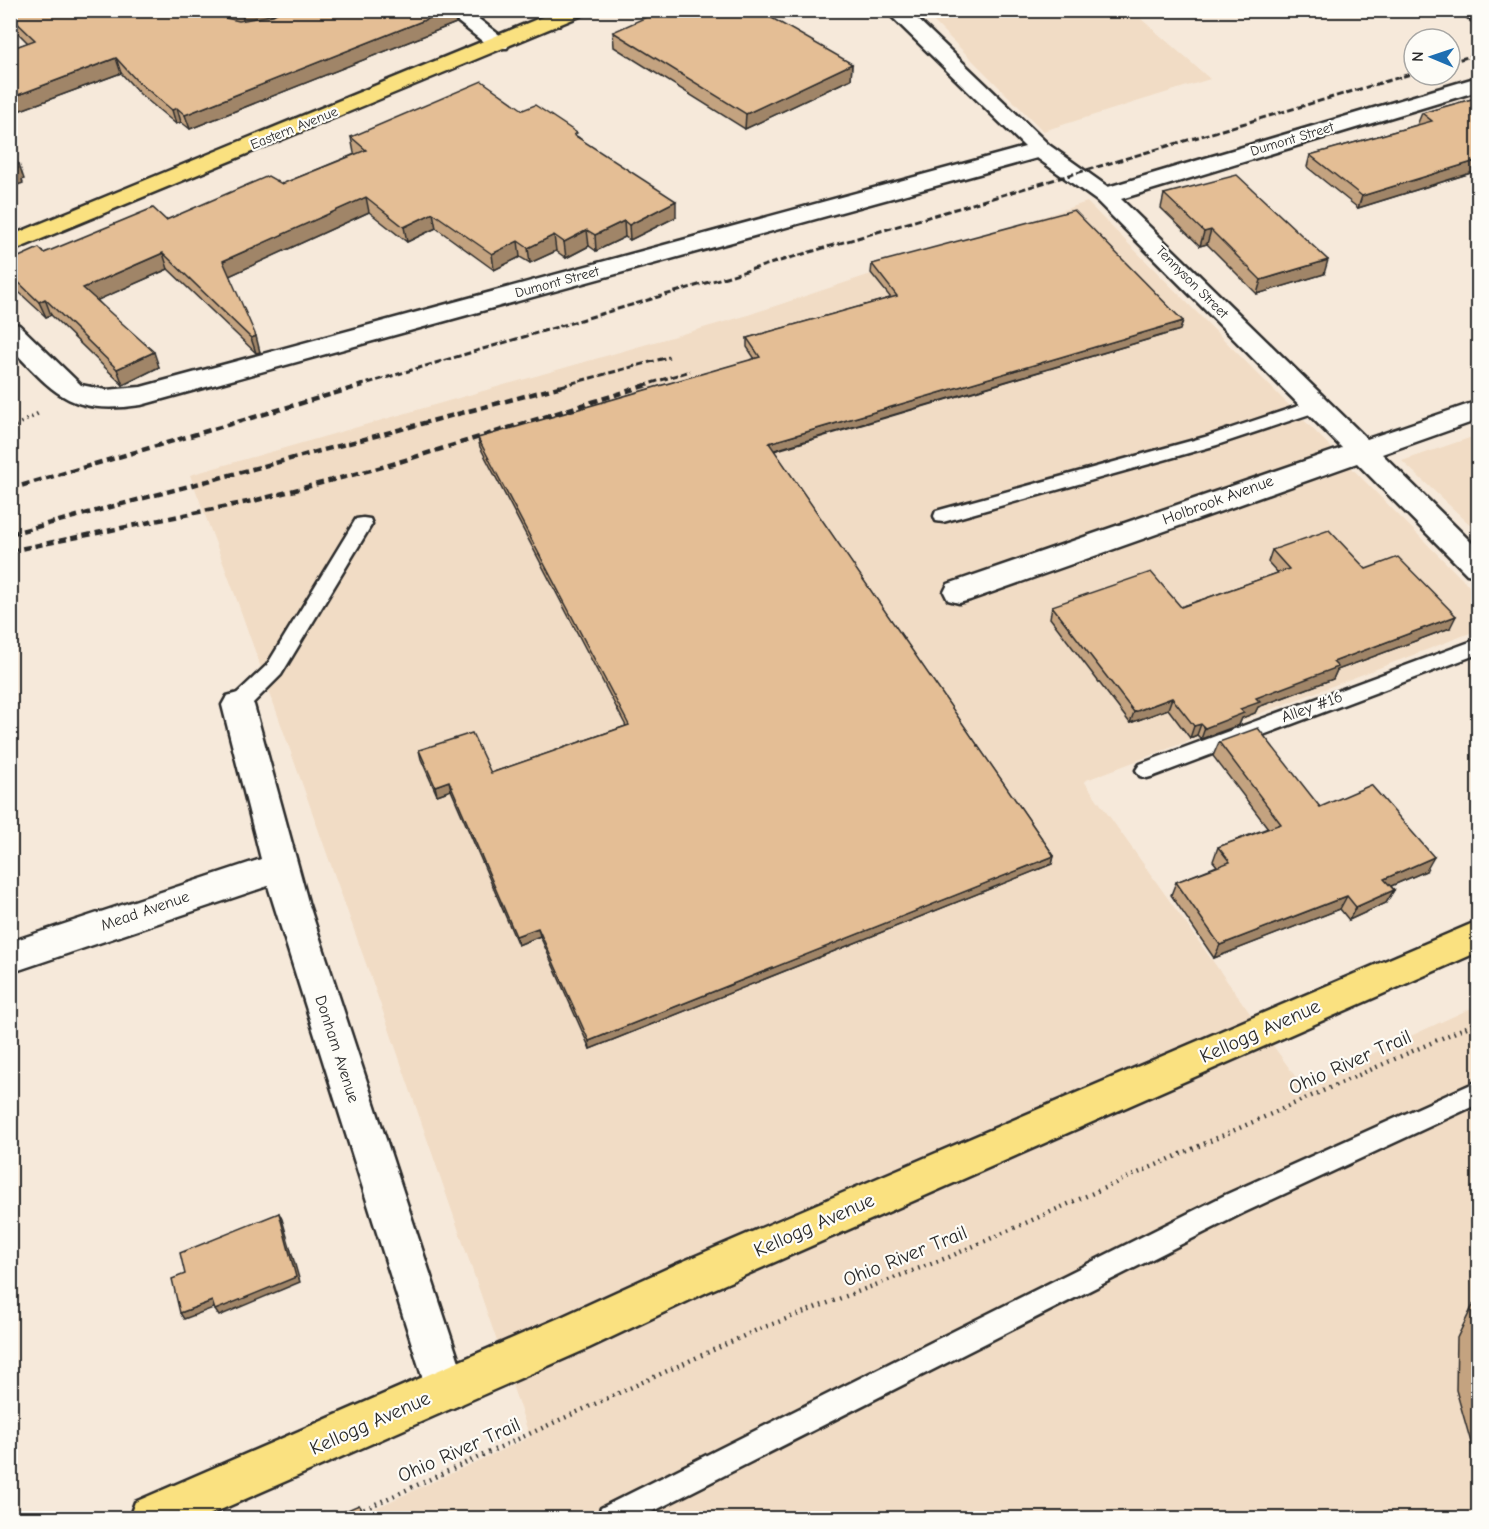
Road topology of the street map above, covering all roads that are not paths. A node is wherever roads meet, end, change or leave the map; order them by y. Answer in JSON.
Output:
{"nodes":[{"id":1,"x":453,"y":10,"type":"edge"},
{"id":2,"x":578,"y":10,"type":"edge"},
{"id":3,"x":895,"y":10,"type":"edge"},
{"id":4,"x":1470,"y":10,"type":"edge"},
{"id":5,"x":1479,"y":16,"type":"edge"},
{"id":6,"x":499,"y":43,"type":"junction"},
{"id":7,"x":1479,"y":84,"type":"edge"},
{"id":8,"x":1041,"y":150,"type":"junction"},
{"id":9,"x":1105,"y":196,"type":"junction"},
{"id":10,"x":10,"y":245,"type":"edge"},
{"id":11,"x":10,"y":331,"type":"edge"},
{"id":12,"x":1316,"y":406,"type":"junction"},
{"id":13,"x":1479,"y":410,"type":"edge"},
{"id":14,"x":1360,"y":449,"type":"junction"},
{"id":15,"x":943,"y":516,"type":"dead end"},
{"id":16,"x":363,"y":524,"type":"dead end"},
{"id":17,"x":1479,"y":566,"type":"edge"},
{"id":18,"x":959,"y":592,"type":"dead end"},
{"id":19,"x":1479,"y":646,"type":"edge"},
{"id":20,"x":238,"y":705,"type":"joint"},
{"id":21,"x":1147,"y":770,"type":"dead end"},
{"id":22,"x":281,"y":867,"type":"junction"},
{"id":23,"x":1479,"y":936,"type":"edge"},
{"id":24,"x":10,"y":958,"type":"edge"},
{"id":25,"x":1479,"y":1092,"type":"edge"},
{"id":26,"x":447,"y":1389,"type":"junction"},
{"id":27,"x":152,"y":1518,"type":"edge"},
{"id":28,"x":611,"y":1518,"type":"edge"}],
"edges":[{"from":1,"to":6,"type":"street"},
{"from":2,"to":6,"type":"main road","name":"Eastern Avenue"},
{"from":3,"to":8,"type":"street","name":"Tennyson Street"},
{"from":4,"to":5,"type":"street"},
{"from":6,"to":10,"type":"main road","name":"Eastern Avenue"},
{"from":7,"to":9,"type":"street","name":"Dumont Street"},
{"from":8,"to":9,"type":"street","name":"Tennyson Street"},
{"from":8,"to":11,"type":"street","name":"Dumont Street"},
{"from":9,"to":12,"type":"street","name":"Tennyson Street"},
{"from":12,"to":14,"type":"street","name":"Tennyson Street"},
{"from":12,"to":15,"type":"lane"},
{"from":13,"to":14,"type":"street","name":"Holbrook Avenue"},
{"from":14,"to":17,"type":"street","name":"Tennyson Street"},
{"from":14,"to":18,"type":"street","name":"Holbrook Avenue"},
{"from":16,"to":20,"type":"lane"},
{"from":19,"to":21,"type":"lane","name":"Alley #16"},
{"from":20,"to":22,"type":"street","name":"Donham Avenue"},
{"from":22,"to":24,"type":"street","name":"Mead Avenue"},
{"from":22,"to":26,"type":"street","name":"Donham Avenue"},
{"from":23,"to":26,"type":"main road","name":"Kellogg Avenue"},
{"from":25,"to":28,"type":"lane"},
{"from":26,"to":27,"type":"main road","name":"Kellogg Avenue"}]}
